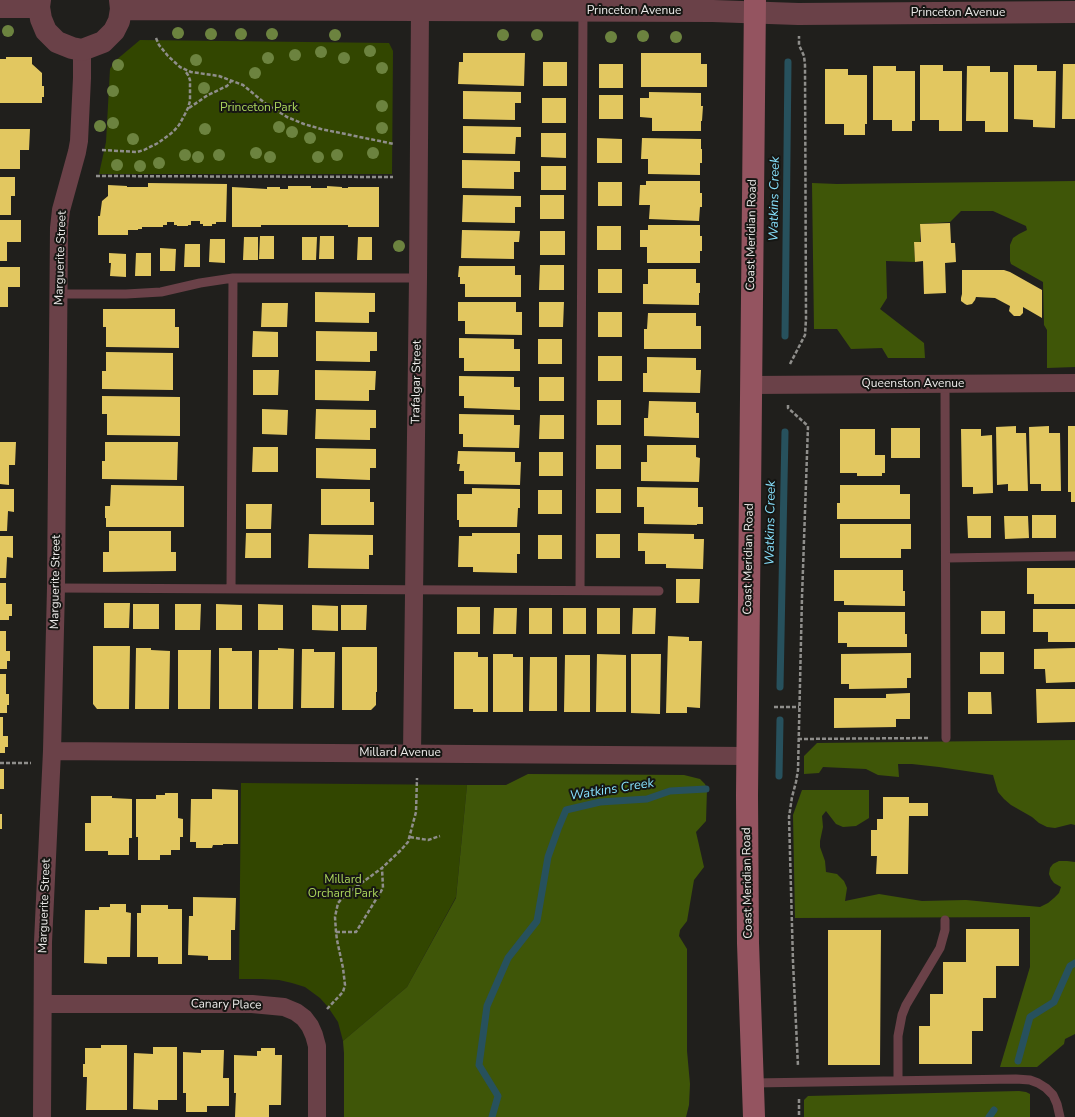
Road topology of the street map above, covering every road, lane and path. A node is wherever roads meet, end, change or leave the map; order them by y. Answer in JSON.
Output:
{"nodes":[{"id":1,"x":39,"y":4,"type":"edge"},
{"id":2,"x":121,"y":4,"type":"edge"},
{"id":3,"x":755,"y":6,"type":"edge"},
{"id":4,"x":0,"y":7,"type":"edge"},
{"id":5,"x":581,"y":7,"type":"edge"},
{"id":6,"x":942,"y":7,"type":"edge"},
{"id":7,"x":420,"y":10,"type":"junction"},
{"id":8,"x":1075,"y":12,"type":"edge"},
{"id":9,"x":156,"y":38,"type":"dead end"},
{"id":10,"x":799,"y":38,"type":"dead end"},
{"id":11,"x":82,"y":50,"type":"junction"},
{"id":12,"x":185,"y":70,"type":"junction"},
{"id":13,"x":232,"y":80,"type":"junction"},
{"id":14,"x":188,"y":108,"type":"junction"},
{"id":15,"x":394,"y":144,"type":"dead end"},
{"id":16,"x":102,"y":150,"type":"dead end"},
{"id":17,"x":96,"y":176,"type":"dead end"},
{"id":18,"x":393,"y":177,"type":"dead end"},
{"id":19,"x":233,"y":278,"type":"junction"},
{"id":20,"x":418,"y":278,"type":"junction"},
{"id":21,"x":59,"y":294,"type":"junction"},
{"id":22,"x":790,"y":363,"type":"dead end"},
{"id":23,"x":944,"y":384,"type":"junction"},
{"id":24,"x":1075,"y":384,"type":"edge"},
{"id":25,"x":751,"y":385,"type":"junction"},
{"id":26,"x":788,"y":408,"type":"dead end"},
{"id":27,"x":1075,"y":556,"type":"edge"},
{"id":28,"x":946,"y":558,"type":"junction"},
{"id":29,"x":56,"y":588,"type":"junction"},
{"id":30,"x":231,"y":589,"type":"junction"},
{"id":31,"x":580,"y":590,"type":"junction"},
{"id":32,"x":415,"y":591,"type":"junction"},
{"id":33,"x":659,"y":591,"type":"dead end"},
{"id":34,"x":774,"y":707,"type":"dead end"},
{"id":35,"x":800,"y":707,"type":"junction"},
{"id":36,"x":946,"y":738,"type":"joint"},
{"id":37,"x":798,"y":739,"type":"junction"},
{"id":38,"x":52,"y":751,"type":"junction"},
{"id":39,"x":412,"y":753,"type":"junction"},
{"id":40,"x":748,"y":756,"type":"junction"},
{"id":41,"x":0,"y":763,"type":"edge"},
{"id":42,"x":37,"y":763,"type":"dead end"},
{"id":43,"x":416,"y":778,"type":"dead end"},
{"id":44,"x":440,"y":836,"type":"dead end"},
{"id":45,"x":410,"y":837,"type":"junction"},
{"id":46,"x":382,"y":868,"type":"junction"},
{"id":47,"x":945,"y":920,"type":"dead end"},
{"id":48,"x":336,"y":932,"type":"junction"},
{"id":49,"x":43,"y":1004,"type":"junction"},
{"id":50,"x":327,"y":1010,"type":"dead end"},
{"id":51,"x":898,"y":1081,"type":"junction"},
{"id":52,"x":752,"y":1083,"type":"junction"},
{"id":53,"x":798,"y":1083,"type":"junction"},
{"id":54,"x":42,"y":1117,"type":"edge"},
{"id":55,"x":317,"y":1117,"type":"edge"},
{"id":56,"x":754,"y":1117,"type":"edge"},
{"id":57,"x":799,"y":1117,"type":"edge"},
{"id":58,"x":1060,"y":1117,"type":"edge"}],
"edges":[{"from":1,"to":4,"type":"street"},
{"from":1,"to":11,"type":"street"},
{"from":2,"to":7,"type":"street","name":"Princeton Avenue"},
{"from":2,"to":11,"type":"street"},
{"from":3,"to":5,"type":"street","name":"Princeton Avenue"},
{"from":3,"to":6,"type":"street","name":"Princeton Avenue"},
{"from":3,"to":25,"type":"main road","name":"Coast Meridian Road"},
{"from":5,"to":7,"type":"street","name":"Princeton Avenue"},
{"from":5,"to":31,"type":"lane"},
{"from":6,"to":8,"type":"street","name":"Princeton Avenue"},
{"from":7,"to":20,"type":"street","name":"Trafalgar Street"},
{"from":9,"to":12,"type":"path"},
{"from":10,"to":22,"type":"path"},
{"from":11,"to":21,"type":"street","name":"Marguerite Street"},
{"from":12,"to":13,"type":"path"},
{"from":12,"to":14,"type":"path"},
{"from":13,"to":14,"type":"path"},
{"from":13,"to":15,"type":"path"},
{"from":14,"to":16,"type":"path"},
{"from":17,"to":18,"type":"path"},
{"from":19,"to":20,"type":"lane"},
{"from":19,"to":21,"type":"lane"},
{"from":19,"to":30,"type":"lane"},
{"from":20,"to":32,"type":"street","name":"Trafalgar Street"},
{"from":21,"to":29,"type":"street","name":"Marguerite Street"},
{"from":23,"to":24,"type":"street","name":"Queenston Avenue"},
{"from":23,"to":25,"type":"street","name":"Queenston Avenue"},
{"from":23,"to":28,"type":"lane"},
{"from":25,"to":40,"type":"main road","name":"Coast Meridian Road"},
{"from":26,"to":35,"type":"path"},
{"from":27,"to":28,"type":"lane"},
{"from":28,"to":36,"type":"lane"},
{"from":29,"to":30,"type":"lane"},
{"from":29,"to":38,"type":"street","name":"Marguerite Street"},
{"from":30,"to":32,"type":"lane"},
{"from":31,"to":32,"type":"lane"},
{"from":31,"to":33,"type":"lane"},
{"from":32,"to":39,"type":"street","name":"Trafalgar Street"},
{"from":34,"to":35,"type":"path"},
{"from":35,"to":37,"type":"path"},
{"from":36,"to":37,"type":"path"},
{"from":37,"to":53,"type":"path"},
{"from":38,"to":39,"type":"street","name":"Millard Avenue"},
{"from":38,"to":49,"type":"street","name":"Marguerite Street"},
{"from":39,"to":40,"type":"street","name":"Millard Avenue"},
{"from":40,"to":52,"type":"main road","name":"Coast Meridian Road"},
{"from":41,"to":42,"type":"path"},
{"from":43,"to":45,"type":"path"},
{"from":44,"to":45,"type":"path"},
{"from":45,"to":46,"type":"path"},
{"from":46,"to":48,"type":"path"},
{"from":46,"to":48,"type":"path"},
{"from":47,"to":51,"type":"lane"},
{"from":48,"to":50,"type":"path"},
{"from":49,"to":54,"type":"street","name":"Marguerite Street"},
{"from":49,"to":55,"type":"street","name":"Canary Place"},
{"from":51,"to":53,"type":"lane"},
{"from":51,"to":58,"type":"lane"},
{"from":52,"to":53,"type":"lane"},
{"from":52,"to":56,"type":"main road","name":"Coast Meridian Road"},
{"from":53,"to":57,"type":"path"}]}
